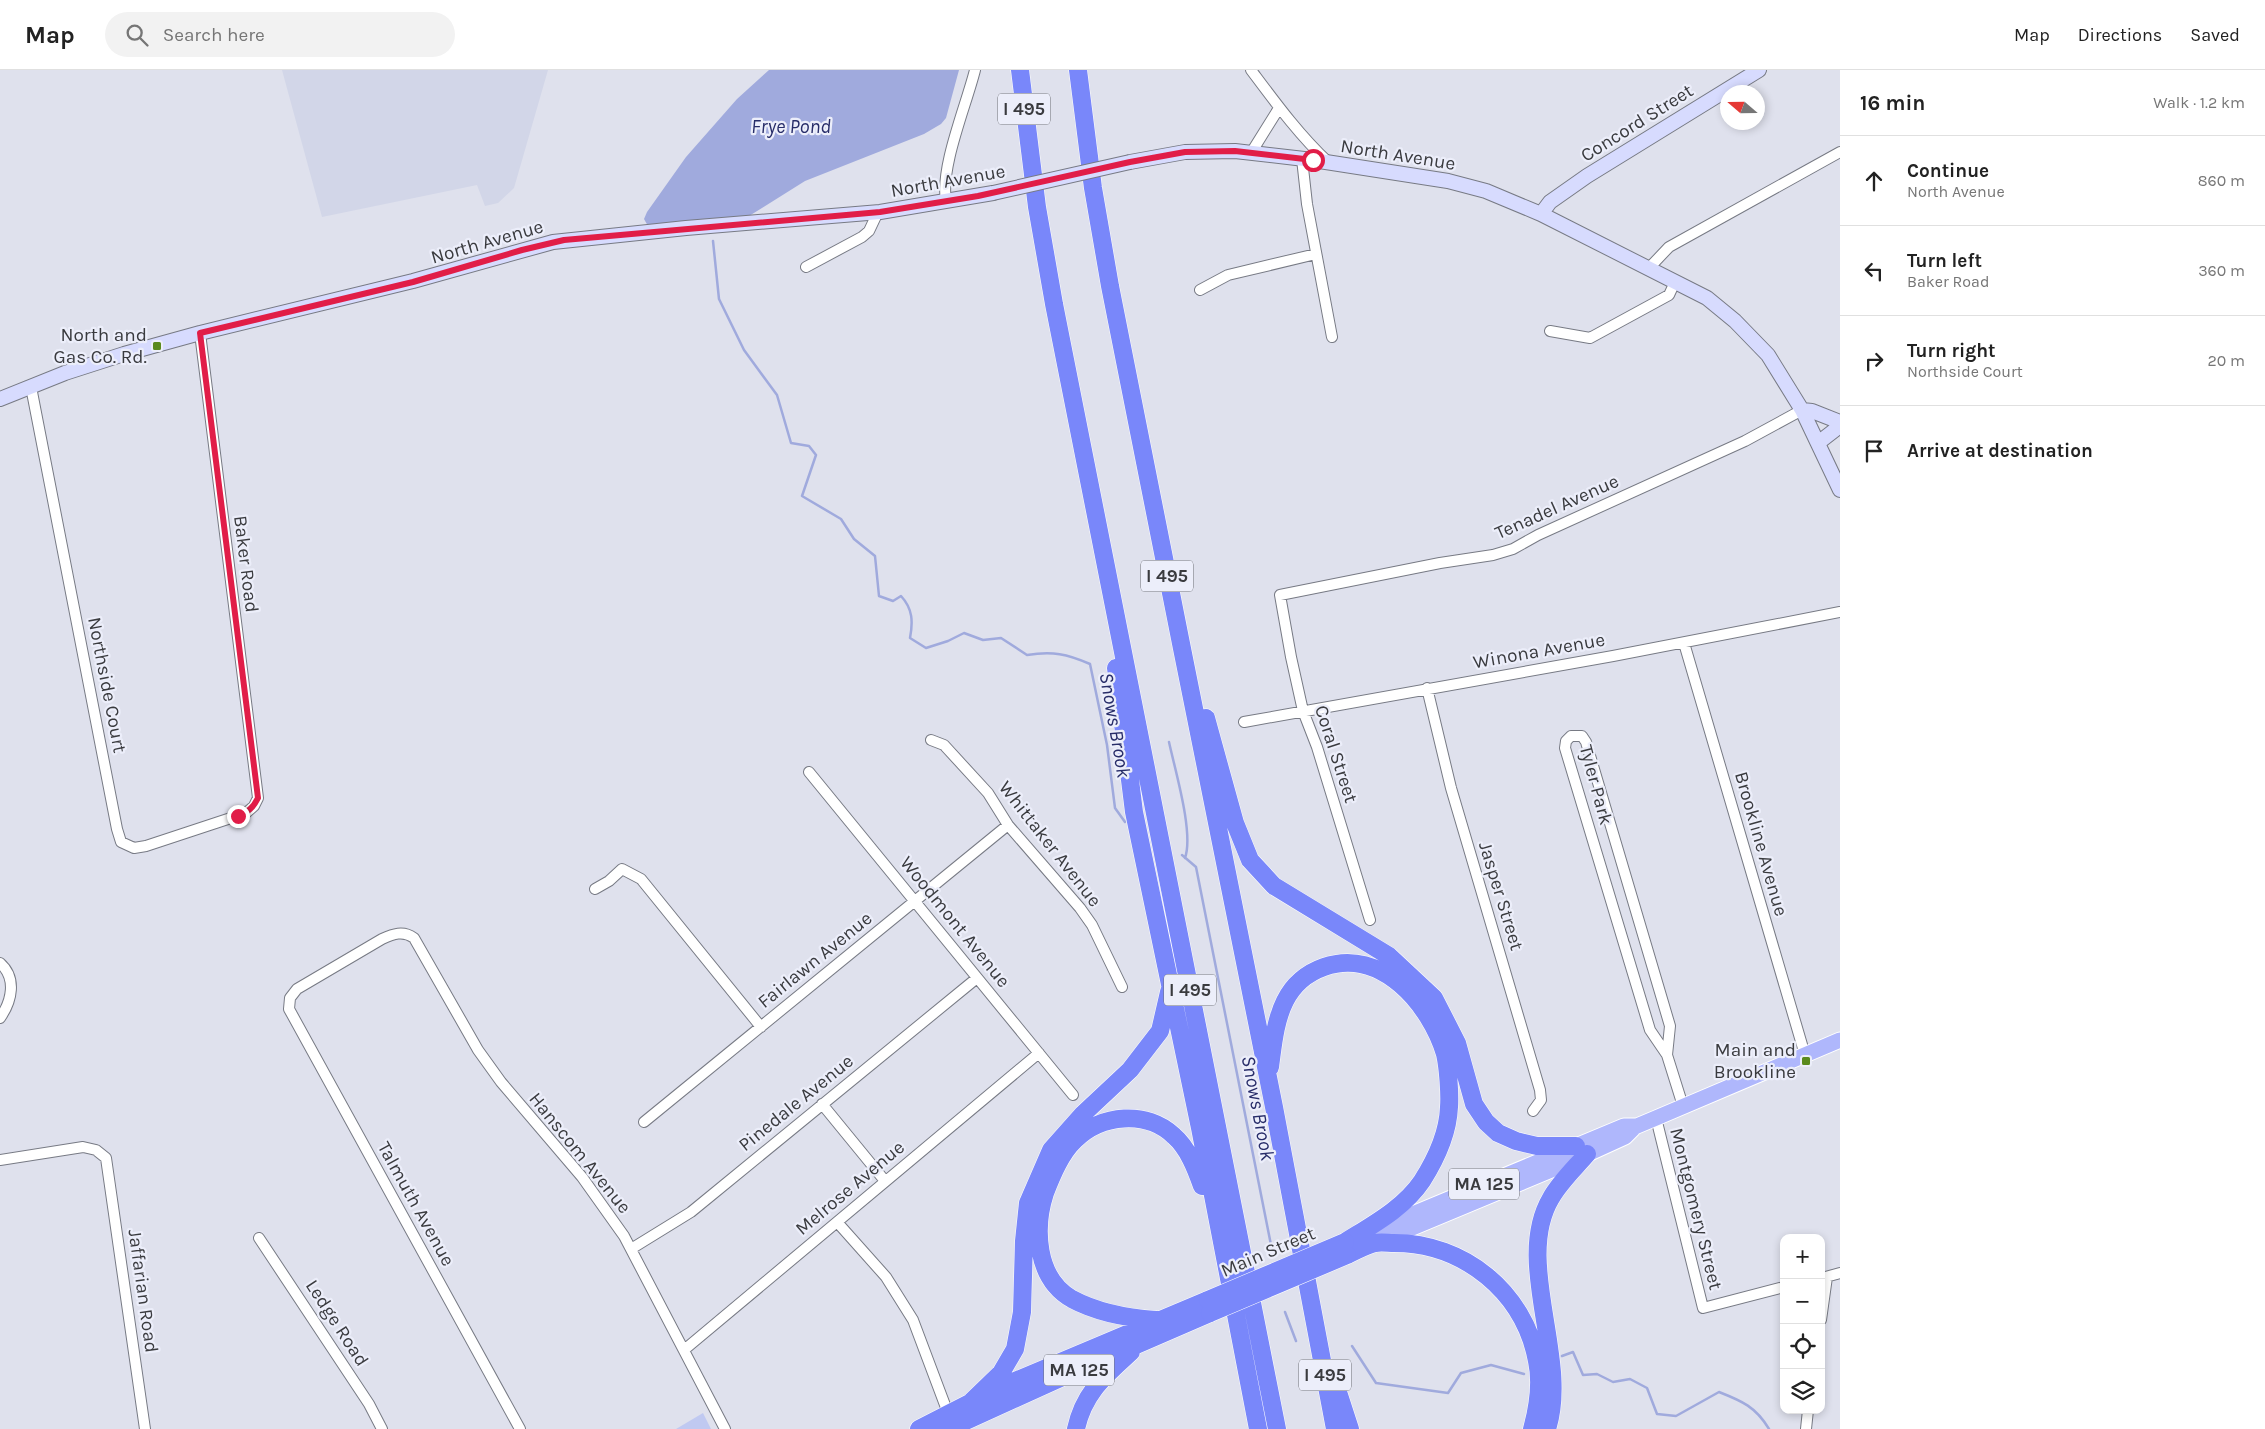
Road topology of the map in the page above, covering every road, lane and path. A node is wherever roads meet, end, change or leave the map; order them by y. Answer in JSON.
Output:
{"nodes":[{"id":1,"x":975,"y":70,"type":"edge"},
{"id":2,"x":1020,"y":70,"type":"edge"},
{"id":3,"x":1078,"y":70,"type":"edge"},
{"id":4,"x":1251,"y":70,"type":"edge"},
{"id":5,"x":1759,"y":70,"type":"edge"},
{"id":6,"x":1279,"y":108,"type":"junction"},
{"id":7,"x":1251,"y":152,"type":"junction"},
{"id":8,"x":1840,"y":152,"type":"edge"},
{"id":9,"x":1302,"y":159,"type":"junction"},
{"id":10,"x":1329,"y":163,"type":"junction"},
{"id":11,"x":946,"y":201,"type":"junction"},
{"id":12,"x":878,"y":212,"type":"junction"},
{"id":13,"x":1542,"y":214,"type":"junction"},
{"id":14,"x":1316,"y":254,"type":"junction"},
{"id":15,"x":806,"y":267,"type":"dead end"},
{"id":16,"x":1649,"y":268,"type":"junction"},
{"id":17,"x":1675,"y":282,"type":"junction"},
{"id":18,"x":1200,"y":290,"type":"dead end"},
{"id":19,"x":1550,"y":331,"type":"dead end"},
{"id":20,"x":200,"y":333,"type":"junction"},
{"id":21,"x":1332,"y":337,"type":"dead end"},
{"id":22,"x":31,"y":387,"type":"junction"},
{"id":23,"x":0,"y":399,"type":"edge"},
{"id":24,"x":1802,"y":410,"type":"junction"},
{"id":25,"x":1840,"y":422,"type":"edge"},
{"id":26,"x":1840,"y":426,"type":"edge"},
{"id":27,"x":1818,"y":443,"type":"junction"},
{"id":28,"x":1840,"y":490,"type":"edge"},
{"id":29,"x":1103,"y":551,"type":"junction"},
{"id":30,"x":1171,"y":592,"type":"junction"},
{"id":31,"x":1280,"y":595,"type":"joint"},
{"id":32,"x":1840,"y":612,"type":"edge"},
{"id":33,"x":1684,"y":643,"type":"junction"},
{"id":34,"x":1427,"y":688,"type":"junction"},
{"id":35,"x":1304,"y":712,"type":"junction"},
{"id":36,"x":1244,"y":722,"type":"dead end"},
{"id":37,"x":931,"y":740,"type":"dead end"},
{"id":38,"x":809,"y":772,"type":"dead end"},
{"id":39,"x":258,"y":798,"type":"joint"},
{"id":40,"x":1008,"y":825,"type":"junction"},
{"id":41,"x":595,"y":889,"type":"dead end"},
{"id":42,"x":915,"y":901,"type":"junction"},
{"id":43,"x":1370,"y":920,"type":"dead end"},
{"id":44,"x":408,"y":934,"type":"joint"},
{"id":45,"x":0,"y":963,"type":"edge"},
{"id":46,"x":977,"y":978,"type":"junction"},
{"id":47,"x":1170,"y":985,"type":"junction"},
{"id":48,"x":1122,"y":987,"type":"dead end"},
{"id":49,"x":0,"y":1018,"type":"edge"},
{"id":50,"x":761,"y":1027,"type":"junction"},
{"id":51,"x":1840,"y":1040,"type":"edge"},
{"id":52,"x":1038,"y":1053,"type":"junction"},
{"id":53,"x":1667,"y":1055,"type":"junction"},
{"id":54,"x":1805,"y":1055,"type":"junction"},
{"id":55,"x":1268,"y":1080,"type":"junction"},
{"id":56,"x":1073,"y":1095,"type":"dead end"},
{"id":57,"x":822,"y":1104,"type":"junction"},
{"id":58,"x":1684,"y":1106,"type":"junction"},
{"id":59,"x":1533,"y":1110,"type":"dead end"},
{"id":60,"x":1656,"y":1118,"type":"junction"},
{"id":61,"x":644,"y":1122,"type":"dead end"},
{"id":62,"x":1581,"y":1150,"type":"junction"},
{"id":63,"x":0,"y":1160,"type":"edge"},
{"id":64,"x":885,"y":1181,"type":"junction"},
{"id":65,"x":837,"y":1222,"type":"junction"},
{"id":66,"x":1218,"y":1227,"type":"junction"},
{"id":67,"x":259,"y":1238,"type":"dead end"},
{"id":68,"x":1375,"y":1243,"type":"junction"},
{"id":69,"x":631,"y":1248,"type":"junction"},
{"id":70,"x":1346,"y":1249,"type":"junction"},
{"id":71,"x":1840,"y":1273,"type":"edge"},
{"id":72,"x":1825,"y":1277,"type":"edge"},
{"id":73,"x":1780,"y":1288,"type":"edge"},
{"id":74,"x":1209,"y":1306,"type":"junction"},
{"id":75,"x":1156,"y":1320,"type":"junction"},
{"id":76,"x":1316,"y":1322,"type":"junction"},
{"id":77,"x":1138,"y":1345,"type":"junction"},
{"id":78,"x":684,"y":1350,"type":"junction"},
{"id":79,"x":1243,"y":1363,"type":"junction"},
{"id":80,"x":972,"y":1401,"type":"junction"},
{"id":81,"x":1808,"y":1414,"type":"edge"},
{"id":82,"x":948,"y":1421,"type":"edge"},
{"id":83,"x":145,"y":1429,"type":"edge"},
{"id":84,"x":382,"y":1429,"type":"edge"},
{"id":85,"x":520,"y":1429,"type":"edge"},
{"id":86,"x":725,"y":1429,"type":"edge"},
{"id":87,"x":919,"y":1429,"type":"edge"},
{"id":88,"x":1076,"y":1429,"type":"edge"},
{"id":89,"x":1250,"y":1429,"type":"edge"},
{"id":90,"x":1258,"y":1429,"type":"edge"},
{"id":91,"x":1277,"y":1429,"type":"edge"},
{"id":92,"x":1335,"y":1429,"type":"edge"},
{"id":93,"x":1350,"y":1429,"type":"edge"},
{"id":94,"x":1532,"y":1429,"type":"edge"},
{"id":95,"x":1547,"y":1429,"type":"edge"},
{"id":96,"x":1806,"y":1429,"type":"edge"}],
"edges":[{"from":1,"to":11,"type":"street"},
{"from":2,"to":29,"type":"highway","number":"I 495"},
{"from":3,"to":30,"type":"highway","number":"I 495"},
{"from":4,"to":6,"type":"street"},
{"from":5,"to":13,"type":"main road","name":"Concord Street"},
{"from":6,"to":7,"type":"street"},
{"from":6,"to":10,"type":"street"},
{"from":7,"to":9,"type":"main road","name":"North Avenue"},
{"from":7,"to":11,"type":"main road","name":"North Avenue","bridge":true},
{"from":8,"to":16,"type":"street"},
{"from":9,"to":10,"type":"main road","name":"North Avenue"},
{"from":9,"to":14,"type":"street"},
{"from":10,"to":13,"type":"main road","name":"North Avenue"},
{"from":11,"to":12,"type":"main road","name":"North Avenue"},
{"from":12,"to":15,"type":"street"},
{"from":12,"to":20,"type":"main road","name":"North Avenue"},
{"from":13,"to":16,"type":"main road","name":"North Avenue"},
{"from":14,"to":18,"type":"street"},
{"from":14,"to":21,"type":"street"},
{"from":16,"to":17,"type":"main road","name":"North Avenue"},
{"from":17,"to":19,"type":"street"},
{"from":17,"to":24,"type":"main road","name":"North Avenue"},
{"from":20,"to":22,"type":"main road","name":"North Avenue"},
{"from":20,"to":39,"type":"street","name":"Baker Road"},
{"from":22,"to":23,"type":"main road","name":"North Avenue"},
{"from":22,"to":39,"type":"street","name":"Northside Court"},
{"from":24,"to":25,"type":"main road"},
{"from":24,"to":27,"type":"main road","name":"North Avenue"},
{"from":24,"to":31,"type":"street","name":"Tenadel Avenue"},
{"from":26,"to":27,"type":"main road"},
{"from":27,"to":28,"type":"main road","name":"North Avenue"},
{"from":29,"to":47,"type":"highway"},
{"from":29,"to":91,"type":"highway","number":"I 495"},
{"from":30,"to":55,"type":"highway","number":"I 495"},
{"from":30,"to":62,"type":"highway"},
{"from":31,"to":35,"type":"street","name":"Coral Street"},
{"from":32,"to":33,"type":"street","name":"Winona Avenue"},
{"from":33,"to":34,"type":"street","name":"Winona Avenue"},
{"from":33,"to":54,"type":"street","name":"Brookline Avenue"},
{"from":34,"to":35,"type":"street","name":"Winona Avenue"},
{"from":34,"to":59,"type":"street","name":"Jasper Street"},
{"from":35,"to":36,"type":"street","name":"Winona Avenue"},
{"from":35,"to":43,"type":"street","name":"Coral Street"},
{"from":37,"to":40,"type":"street","name":"Whittaker Avenue"},
{"from":38,"to":42,"type":"street","name":"Woodmont Avenue"},
{"from":40,"to":42,"type":"street","name":"Fairlawn Avenue"},
{"from":40,"to":48,"type":"street","name":"Whittaker Avenue"},
{"from":41,"to":50,"type":"street"},
{"from":42,"to":46,"type":"street","name":"Woodmont Avenue"},
{"from":42,"to":50,"type":"street","name":"Fairlawn Avenue"},
{"from":44,"to":69,"type":"street","name":"Hanscom Avenue"},
{"from":44,"to":85,"type":"street","name":"Talmuth Avenue"},
{"from":45,"to":49,"type":"street"},
{"from":46,"to":52,"type":"street","name":"Woodmont Avenue"},
{"from":46,"to":57,"type":"street","name":"Pinedale Avenue"},
{"from":47,"to":66,"type":"highway"},
{"from":47,"to":80,"type":"highway"},
{"from":50,"to":61,"type":"street","name":"Fairlawn Avenue"},
{"from":51,"to":54,"type":"main road","name":"Main Street","number":"MA 125"},
{"from":52,"to":56,"type":"street","name":"Woodmont Avenue"},
{"from":52,"to":64,"type":"street","name":"Melrose Avenue"},
{"from":53,"to":53,"type":"street","name":"Tyler Park"},
{"from":53,"to":58,"type":"street","name":"Tyler Park"},
{"from":54,"to":58,"type":"main road","name":"Main Street","number":"MA 125"},
{"from":55,"to":70,"type":"highway"},
{"from":55,"to":76,"type":"highway","number":"I 495"},
{"from":57,"to":64,"type":"street"},
{"from":57,"to":69,"type":"street","name":"Pinedale Avenue"},
{"from":58,"to":60,"type":"main road","name":"Main Street","number":"MA 125"},
{"from":60,"to":62,"type":"main road","name":"Main Street","number":"MA 125"},
{"from":60,"to":73,"type":"street","name":"Montgomery Street"},
{"from":62,"to":68,"type":"main road","name":"Main Street","number":"MA 125"},
{"from":62,"to":70,"type":"main road","name":"Main Street","number":"MA 125"},
{"from":62,"to":95,"type":"highway"},
{"from":63,"to":83,"type":"street","name":"Jaffarian Road"},
{"from":64,"to":65,"type":"street","name":"Melrose Avenue"},
{"from":65,"to":78,"type":"street","name":"Melrose Avenue"},
{"from":65,"to":82,"type":"street"},
{"from":66,"to":75,"type":"highway"},
{"from":66,"to":79,"type":"highway"},
{"from":67,"to":84,"type":"street","name":"Ledge Road"},
{"from":68,"to":70,"type":"highway","name":"Main Street","number":"MA 125"},
{"from":68,"to":94,"type":"highway"},
{"from":69,"to":78,"type":"street","name":"Hanscom Avenue"},
{"from":70,"to":74,"type":"highway","name":"Main Street","number":"MA 125","bridge":true},
{"from":71,"to":72,"type":"street"},
{"from":74,"to":75,"type":"highway","name":"Main Street","number":"MA 125"},
{"from":74,"to":77,"type":"highway","name":"Main Street","number":"MA 125"},
{"from":75,"to":80,"type":"highway","name":"Main Street","number":"MA 125"},
{"from":76,"to":92,"type":"highway","number":"I 495"},
{"from":76,"to":93,"type":"highway"},
{"from":77,"to":82,"type":"highway","name":"Main Street","number":"MA 125"},
{"from":77,"to":88,"type":"highway"},
{"from":78,"to":86,"type":"street","name":"Hanscom Avenue"},
{"from":79,"to":89,"type":"highway"},
{"from":79,"to":90,"type":"highway"},
{"from":80,"to":82,"type":"highway","name":"Main Street","number":"MA 125"},
{"from":81,"to":96,"type":"street"},
{"from":82,"to":87,"type":"highway","name":"Main Street","number":"MA 125"}]}
